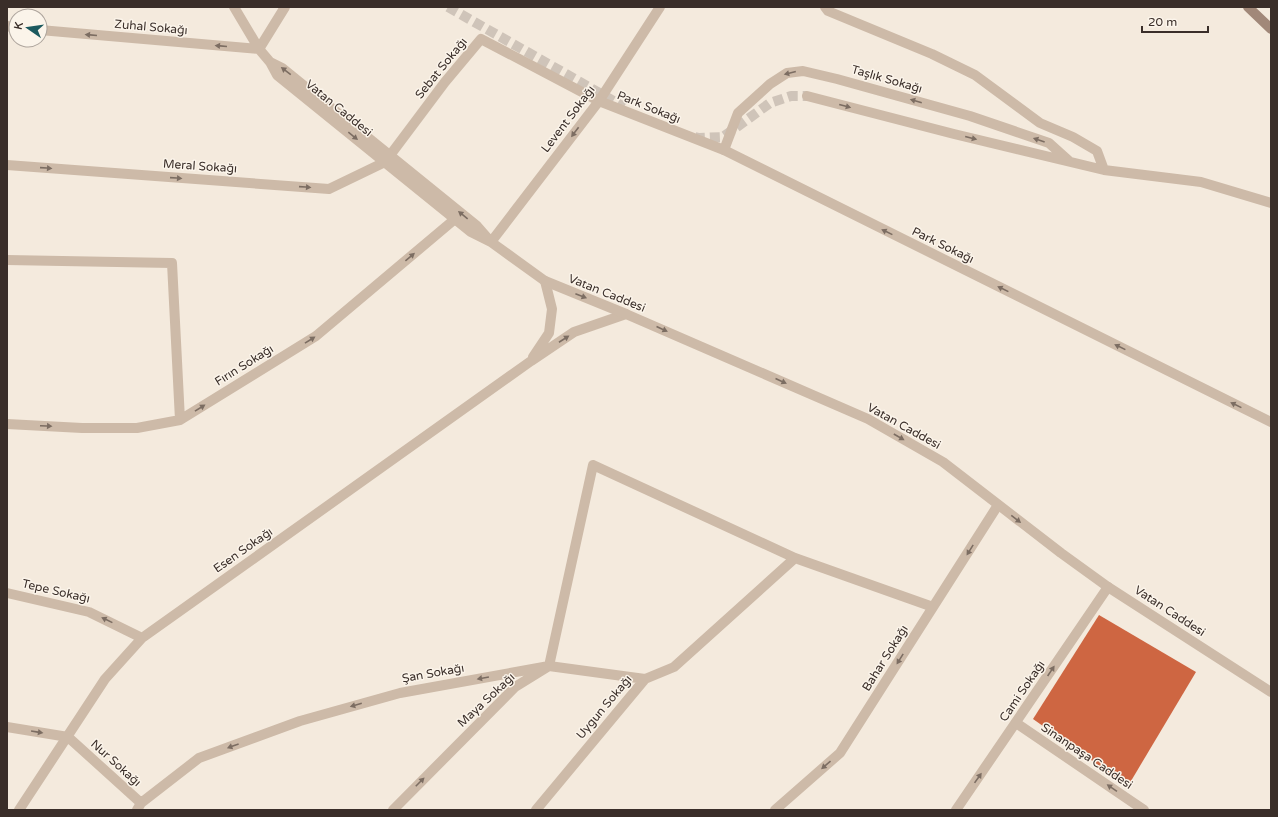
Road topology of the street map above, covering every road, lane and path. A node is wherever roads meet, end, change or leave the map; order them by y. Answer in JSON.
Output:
{"nodes":[{"id":1,"x":234,"y":7,"type":"edge"},
{"id":2,"x":284,"y":7,"type":"edge"},
{"id":3,"x":660,"y":7,"type":"edge"},
{"id":4,"x":825,"y":7,"type":"edge"},
{"id":5,"x":1248,"y":7,"type":"edge"},
{"id":6,"x":1271,"y":28,"type":"edge"},
{"id":7,"x":48,"y":31,"type":"edge"},
{"id":8,"x":259,"y":49,"type":"junction"},
{"id":9,"x":807,"y":96,"type":"tunnel mouth"},
{"id":10,"x":599,"y":101,"type":"junction"},
{"id":11,"x":724,"y":150,"type":"junction"},
{"id":12,"x":387,"y":159,"type":"junction"},
{"id":13,"x":1071,"y":162,"type":"junction"},
{"id":14,"x":7,"y":165,"type":"edge"},
{"id":15,"x":1104,"y":170,"type":"junction"},
{"id":16,"x":1271,"y":203,"type":"edge"},
{"id":17,"x":455,"y":219,"type":"junction"},
{"id":18,"x":491,"y":242,"type":"junction"},
{"id":19,"x":7,"y":260,"type":"edge"},
{"id":20,"x":545,"y":281,"type":"junction"},
{"id":21,"x":626,"y":314,"type":"junction"},
{"id":22,"x":531,"y":361,"type":"junction"},
{"id":23,"x":180,"y":420,"type":"junction"},
{"id":24,"x":1271,"y":422,"type":"edge"},
{"id":25,"x":7,"y":424,"type":"edge"},
{"id":26,"x":998,"y":505,"type":"junction"},
{"id":27,"x":795,"y":558,"type":"junction"},
{"id":28,"x":1108,"y":587,"type":"junction"},
{"id":29,"x":7,"y":593,"type":"edge"},
{"id":30,"x":933,"y":607,"type":"junction"},
{"id":31,"x":142,"y":638,"type":"junction"},
{"id":32,"x":549,"y":666,"type":"junction"},
{"id":33,"x":645,"y":679,"type":"junction"},
{"id":34,"x":1271,"y":692,"type":"edge"},
{"id":35,"x":1016,"y":723,"type":"junction"},
{"id":36,"x":7,"y":727,"type":"edge"},
{"id":37,"x":68,"y":737,"type":"junction"},
{"id":38,"x":139,"y":806,"type":"edge"},
{"id":39,"x":1140,"y":809,"type":"edge"},
{"id":40,"x":20,"y":810,"type":"edge"},
{"id":41,"x":392,"y":810,"type":"edge"},
{"id":42,"x":536,"y":810,"type":"edge"},
{"id":43,"x":775,"y":810,"type":"edge"},
{"id":44,"x":956,"y":810,"type":"edge"}],
"edges":[{"from":1,"to":8,"type":"street","name":"Vatan Caddesi"},
{"from":2,"to":8,"type":"street"},
{"from":3,"to":10,"type":"street","name":"Levent Sokağı"},
{"from":4,"to":15,"type":"street"},
{"from":5,"to":6,"type":"main road"},
{"from":8,"to":7,"type":"street","name":"Zuhal Sokağı","one_way":true},
{"from":8,"to":12,"type":"street","name":"Vatan Caddesi"},
{"from":9,"to":13,"type":"street","name":"Taşlık Sokağı","one_way":true},
{"from":10,"to":11,"type":"street","name":"Park Sokağı"},
{"from":10,"to":12,"type":"street","name":"Sebat Sokağı"},
{"from":10,"to":18,"type":"street","name":"Levent Sokağı","one_way":true},
{"from":13,"to":11,"type":"street","name":"Taşlık Sokağı","one_way":true},
{"from":24,"to":11,"type":"street","name":"Park Sokağı","one_way":true},
{"from":14,"to":12,"type":"street","name":"Meral Sokağı","one_way":true},
{"from":12,"to":17,"type":"street","name":"Vatan Caddesi"},
{"from":18,"to":12,"type":"street","name":"Vatan Caddesi","one_way":true},
{"from":13,"to":15,"type":"street","name":"Taşlık Sokağı"},
{"from":15,"to":16,"type":"street","name":"Taşlık Sokağı"},
{"from":17,"to":18,"type":"street","name":"Vatan Caddesi"},
{"from":23,"to":17,"type":"street","name":"Fırın Sokağı","one_way":true},
{"from":18,"to":20,"type":"street","name":"Vatan Caddesi"},
{"from":19,"to":23,"type":"street"},
{"from":20,"to":21,"type":"street","name":"Vatan Caddesi","one_way":true},
{"from":20,"to":22,"type":"street","name":"Esen Sokağı"},
{"from":22,"to":21,"type":"street","name":"Esen Sokağı","one_way":true},
{"from":21,"to":26,"type":"street","name":"Vatan Caddesi","one_way":true},
{"from":22,"to":31,"type":"street","name":"Esen Sokağı"},
{"from":25,"to":23,"type":"street","name":"Fırın Sokağı","one_way":true},
{"from":26,"to":28,"type":"street","name":"Vatan Caddesi","one_way":true},
{"from":26,"to":30,"type":"street","name":"Bahar Sokağı","one_way":true},
{"from":27,"to":30,"type":"street"},
{"from":27,"to":32,"type":"street"},
{"from":27,"to":33,"type":"street","name":"Uygun Sokağı"},
{"from":28,"to":34,"type":"street","name":"Vatan Caddesi"},
{"from":35,"to":28,"type":"street","name":"Cami Sokağı","one_way":true},
{"from":31,"to":29,"type":"street","name":"Tepe Sokağı","one_way":true},
{"from":30,"to":43,"type":"street","name":"Bahar Sokağı","one_way":true},
{"from":31,"to":37,"type":"street","name":"Esen Sokağı"},
{"from":32,"to":33,"type":"street"},
{"from":32,"to":38,"type":"street","name":"Şan Sokağı","one_way":true},
{"from":41,"to":32,"type":"street","name":"Maya Sokağı","one_way":true},
{"from":33,"to":42,"type":"street","name":"Uygun Sokağı"},
{"from":39,"to":35,"type":"street","name":"Sinanpaşa Caddesi","one_way":true},
{"from":44,"to":35,"type":"street","name":"Cami Sokağı","one_way":true},
{"from":36,"to":37,"type":"street","one_way":true},
{"from":37,"to":38,"type":"street","name":"Nur Sokağı"},
{"from":37,"to":40,"type":"street","name":"Esen Sokağı"}]}
